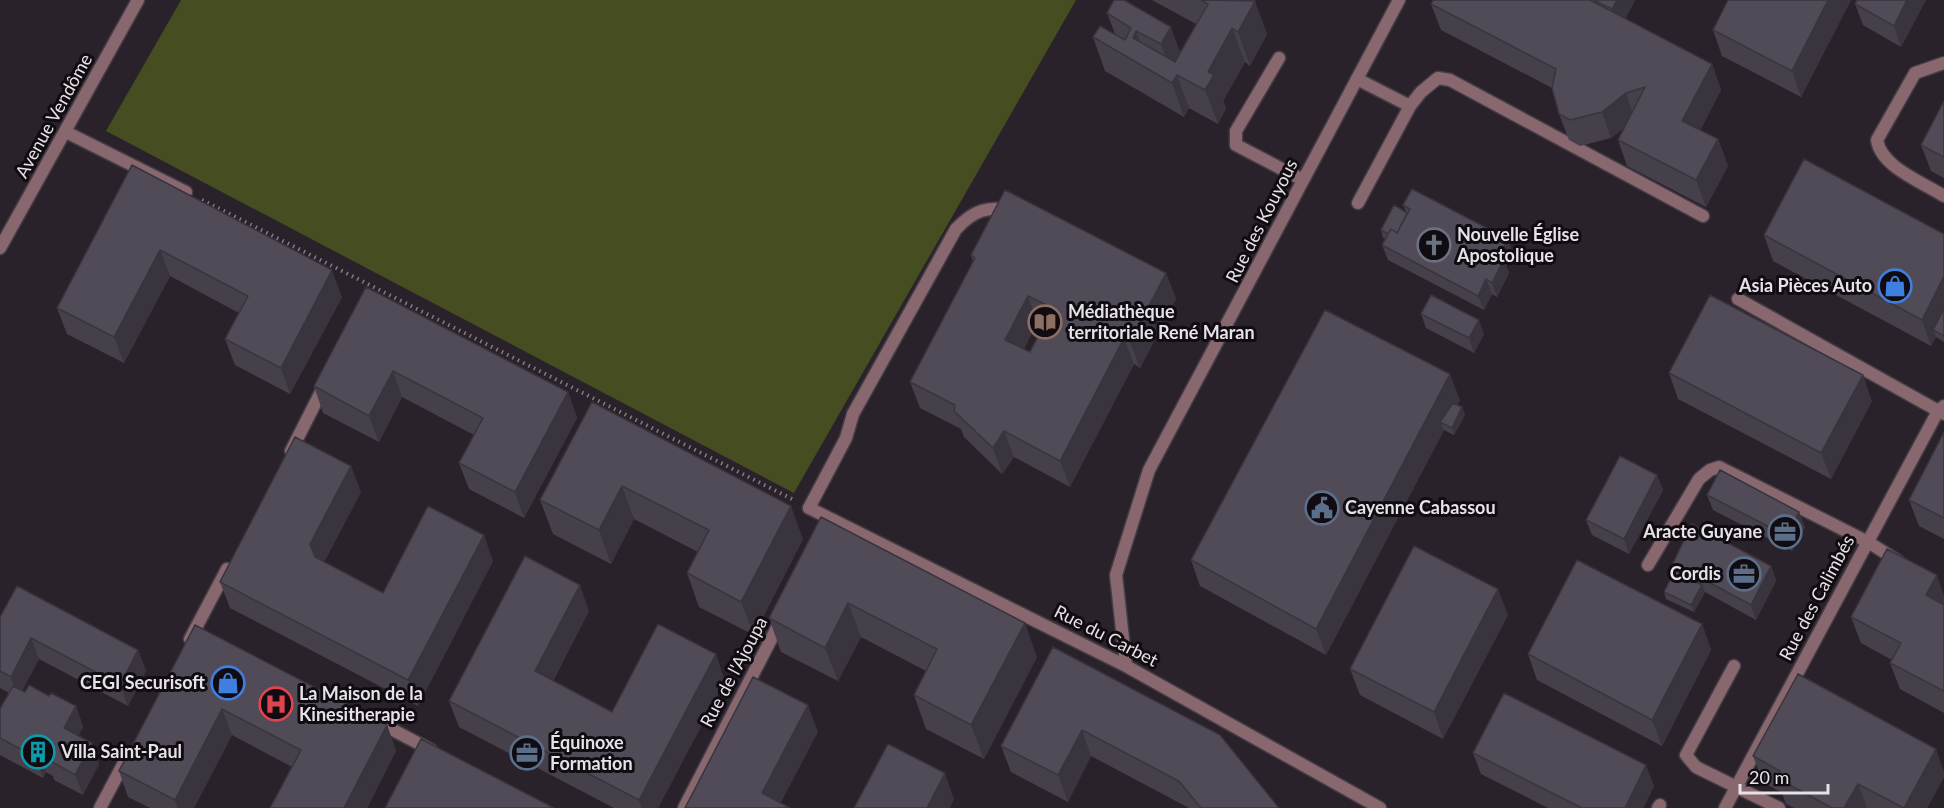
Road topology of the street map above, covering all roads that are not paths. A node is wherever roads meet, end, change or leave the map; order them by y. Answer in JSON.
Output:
{"nodes":[{"id":1,"x":138,"y":0,"type":"edge"},
{"id":2,"x":1399,"y":0,"type":"edge"},
{"id":3,"x":1279,"y":58,"type":"dead end"},
{"id":4,"x":1944,"y":63,"type":"edge"},
{"id":5,"x":1357,"y":79,"type":"junction"},
{"id":6,"x":1410,"y":106,"type":"junction"},
{"id":7,"x":66,"y":132,"type":"junction"},
{"id":8,"x":1303,"y":180,"type":"junction"},
{"id":9,"x":186,"y":192,"type":"edge"},
{"id":10,"x":1944,"y":196,"type":"edge"},
{"id":11,"x":1358,"y":203,"type":"dead end"},
{"id":12,"x":1020,"y":211,"type":"edge"},
{"id":13,"x":1703,"y":216,"type":"dead end"},
{"id":14,"x":0,"y":248,"type":"edge"},
{"id":15,"x":1738,"y":298,"type":"dead end"},
{"id":16,"x":330,"y":374,"type":"edge"},
{"id":17,"x":1942,"y":410,"type":"edge"},
{"id":18,"x":285,"y":462,"type":"edge"},
{"id":19,"x":1868,"y":542,"type":"junction"},
{"id":20,"x":235,"y":554,"type":"edge"},
{"id":21,"x":1648,"y":565,"type":"dead end"},
{"id":22,"x":1906,"y":566,"type":"edge"},
{"id":23,"x":786,"y":611,"type":"edge"},
{"id":24,"x":186,"y":646,"type":"edge"},
{"id":25,"x":1126,"y":666,"type":"junction"},
{"id":26,"x":1734,"y":666,"type":"dead end"},
{"id":27,"x":362,"y":714,"type":"edge"},
{"id":28,"x":132,"y":747,"type":"edge"},
{"id":29,"x":445,"y":757,"type":"edge"},
{"id":30,"x":1737,"y":786,"type":"junction"},
{"id":31,"x":100,"y":808,"type":"edge"},
{"id":32,"x":684,"y":808,"type":"edge"},
{"id":33,"x":1380,"y":808,"type":"edge"},
{"id":34,"x":1725,"y":808,"type":"edge"},
{"id":35,"x":1779,"y":808,"type":"edge"}],
"edges":[{"from":1,"to":7,"type":"street","name":"Avenue Vendôme"},
{"from":2,"to":5,"type":"street","name":"Rue des Kouyous"},
{"from":3,"to":8,"type":"street"},
{"from":4,"to":10,"type":"street"},
{"from":5,"to":6,"type":"street"},
{"from":5,"to":8,"type":"street","name":"Rue des Kouyous"},
{"from":6,"to":11,"type":"street"},
{"from":6,"to":13,"type":"street"},
{"from":7,"to":9,"type":"street"},
{"from":7,"to":14,"type":"street","name":"Avenue Vendôme"},
{"from":8,"to":25,"type":"street","name":"Rue des Kouyous"},
{"from":12,"to":25,"type":"street","name":"Rue du Carbet"},
{"from":15,"to":17,"type":"street"},
{"from":16,"to":18,"type":"street"},
{"from":17,"to":19,"type":"street","name":"Rue des Calimbés"},
{"from":19,"to":21,"type":"street"},
{"from":19,"to":22,"type":"street"},
{"from":19,"to":30,"type":"street","name":"Rue des Calimbés"},
{"from":20,"to":24,"type":"street"},
{"from":23,"to":32,"type":"street","name":"Rue de l'Ajoupa"},
{"from":25,"to":33,"type":"street","name":"Rue du Carbet"},
{"from":26,"to":30,"type":"street"},
{"from":27,"to":29,"type":"street"},
{"from":28,"to":31,"type":"street"},
{"from":30,"to":34,"type":"street","name":"Rue des Calimbés"},
{"from":30,"to":35,"type":"street"}]}
